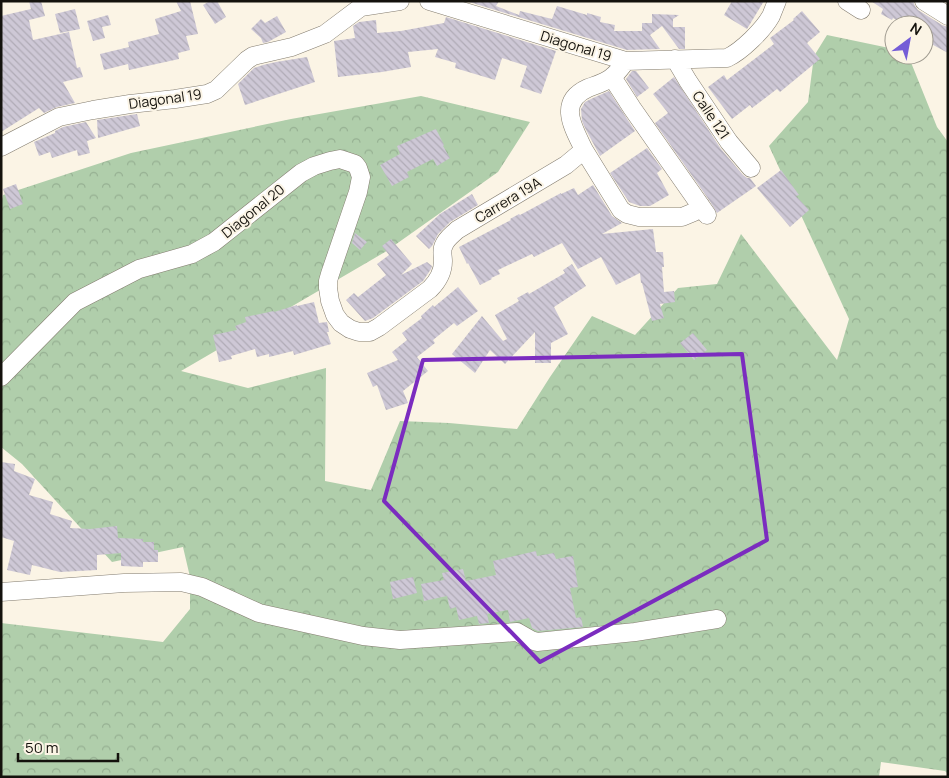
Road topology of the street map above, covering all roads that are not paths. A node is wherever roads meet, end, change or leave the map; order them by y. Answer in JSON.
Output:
{"nodes":[{"id":1,"x":400,"y":1,"type":"edge"},
{"id":2,"x":429,"y":1,"type":"edge"},
{"id":3,"x":777,"y":1,"type":"edge"},
{"id":4,"x":924,"y":1,"type":"edge"},
{"id":5,"x":948,"y":16,"type":"edge"},
{"id":6,"x":675,"y":59,"type":"junction"},
{"id":7,"x":626,"y":61,"type":"junction"},
{"id":8,"x":612,"y":77,"type":"junction"},
{"id":9,"x":1,"y":147,"type":"edge"},
{"id":10,"x":584,"y":150,"type":"junction"},
{"id":11,"x":751,"y":168,"type":"dead end"},
{"id":12,"x":359,"y":332,"type":"joint"},
{"id":13,"x":1,"y":377,"type":"edge"},
{"id":14,"x":1,"y":592,"type":"edge"},
{"id":15,"x":717,"y":619,"type":"dead end"}],
"edges":[{"from":1,"to":9,"type":"street","name":"Diagonal 19"},
{"from":2,"to":7,"type":"street","name":"Diagonal 19"},
{"from":3,"to":6,"type":"street","name":"Diagonal 19"},
{"from":4,"to":5,"type":"street"},
{"from":6,"to":7,"type":"street","name":"Diagonal 19"},
{"from":6,"to":11,"type":"street","name":"Calle 121"},
{"from":7,"to":8,"type":"street"},
{"from":8,"to":10,"type":"street"},
{"from":8,"to":10,"type":"street"},
{"from":10,"to":12,"type":"street","name":"Carrera 19A"},
{"from":12,"to":13,"type":"street","name":"Diagonal 20"},
{"from":14,"to":15,"type":"street"}]}
